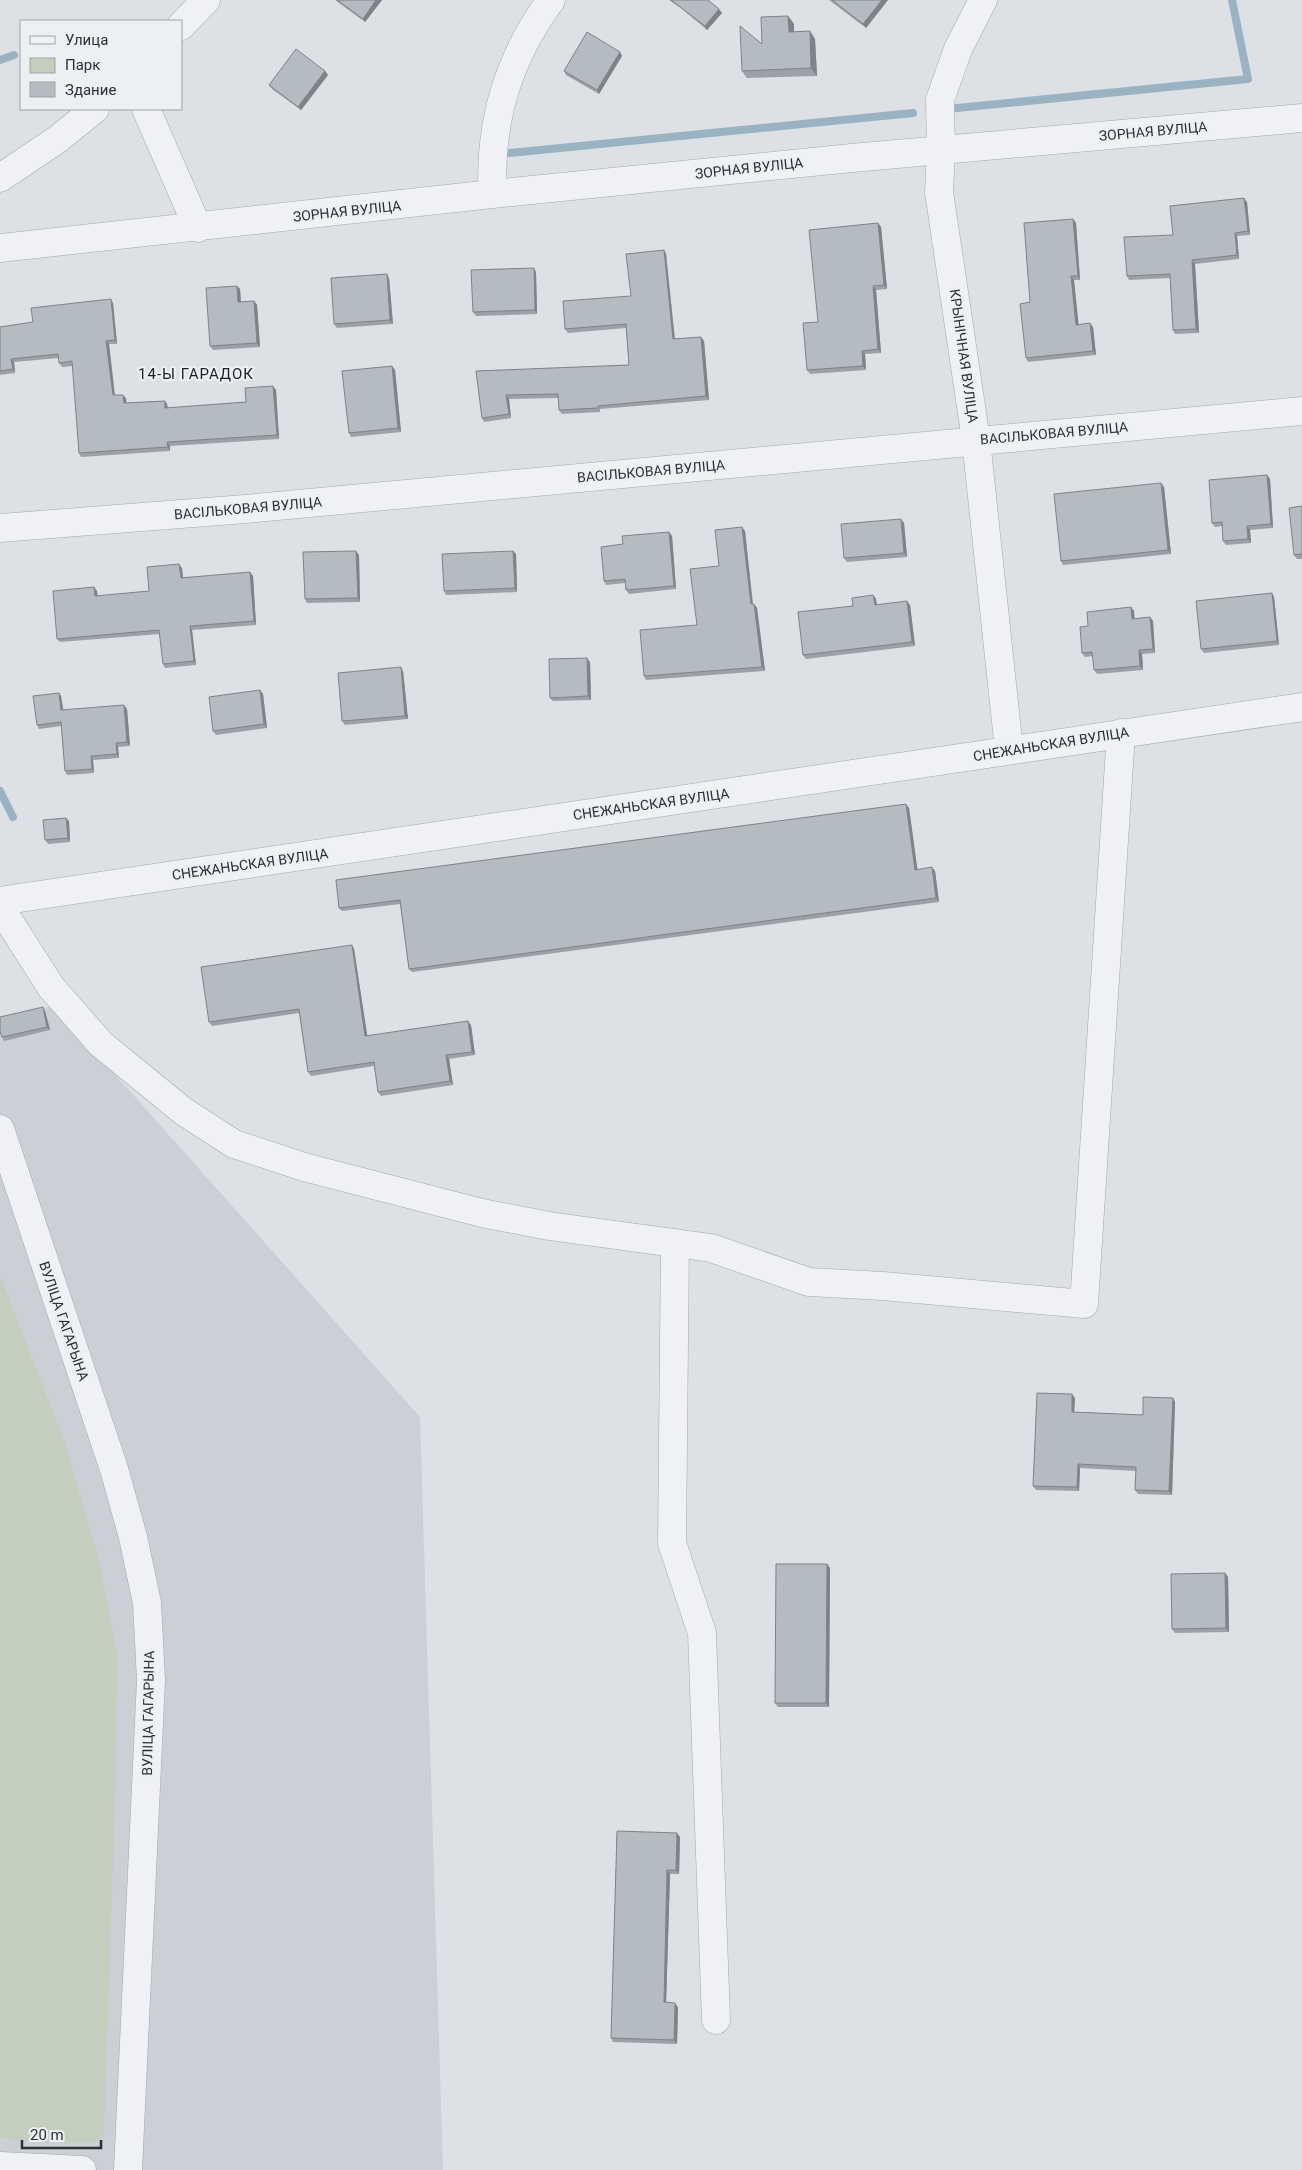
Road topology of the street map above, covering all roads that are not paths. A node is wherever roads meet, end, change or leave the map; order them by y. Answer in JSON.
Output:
{"nodes":[{"id":1,"x":206,"y":0,"type":"edge"},
{"id":2,"x":551,"y":0,"type":"edge"},
{"id":3,"x":983,"y":0,"type":"edge"},
{"id":4,"x":182,"y":25,"type":"edge"},
{"id":5,"x":94,"y":110,"type":"edge"},
{"id":6,"x":146,"y":110,"type":"edge"},
{"id":7,"x":1302,"y":118,"type":"edge"},
{"id":8,"x":941,"y":151,"type":"junction"},
{"id":9,"x":0,"y":178,"type":"edge"},
{"id":10,"x":492,"y":194,"type":"junction"},
{"id":11,"x":198,"y":228,"type":"junction"},
{"id":12,"x":0,"y":248,"type":"edge"},
{"id":13,"x":1302,"y":411,"type":"edge"},
{"id":14,"x":976,"y":440,"type":"junction"},
{"id":15,"x":0,"y":528,"type":"edge"},
{"id":16,"x":1302,"y":707,"type":"edge"},
{"id":17,"x":1121,"y":733,"type":"junction"},
{"id":18,"x":1009,"y":750,"type":"junction"},
{"id":19,"x":0,"y":901,"type":"edge"},
{"id":20,"x":0,"y":907,"type":"edge"},
{"id":21,"x":0,"y":1129,"type":"edge"},
{"id":22,"x":676,"y":1243,"type":"junction"},
{"id":23,"x":716,"y":2020,"type":"dead end"},
{"id":24,"x":0,"y":2166,"type":"edge"},
{"id":25,"x":82,"y":2170,"type":"edge"},
{"id":26,"x":128,"y":2170,"type":"edge"}],
"edges":[{"from":1,"to":4,"type":"street"},
{"from":2,"to":10,"type":"street"},
{"from":3,"to":8,"type":"street","name":"КРЫНІЧНАЯ ВУЛІЦА"},
{"from":5,"to":9,"type":"street"},
{"from":6,"to":11,"type":"street"},
{"from":7,"to":8,"type":"street","name":"ЗОРНАЯ ВУЛІЦА"},
{"from":8,"to":10,"type":"street","name":"ЗОРНАЯ ВУЛІЦА"},
{"from":8,"to":14,"type":"street","name":"КРЫНІЧНАЯ ВУЛІЦА"},
{"from":10,"to":11,"type":"street","name":"ЗОРНАЯ ВУЛІЦА"},
{"from":11,"to":12,"type":"street","name":"ЗОРНАЯ ВУЛІЦА"},
{"from":13,"to":14,"type":"street","name":"ВАСІЛЬКОВАЯ ВУЛІЦА"},
{"from":14,"to":15,"type":"street","name":"ВАСІЛЬКОВАЯ ВУЛІЦА"},
{"from":14,"to":18,"type":"street","name":"КРЫНІЧНАЯ ВУЛІЦА"},
{"from":16,"to":17,"type":"street","name":"СНЕЖАНЬСКАЯ ВУЛІЦА"},
{"from":17,"to":18,"type":"street","name":"СНЕЖАНЬСКАЯ ВУЛІЦА"},
{"from":17,"to":22,"type":"street"},
{"from":18,"to":19,"type":"street","name":"СНЕЖАНЬСКАЯ ВУЛІЦА"},
{"from":20,"to":22,"type":"street"},
{"from":21,"to":26,"type":"street","name":"ВУЛІЦА ГАГАРЫНА"},
{"from":22,"to":23,"type":"street"},
{"from":24,"to":25,"type":"street"}]}
